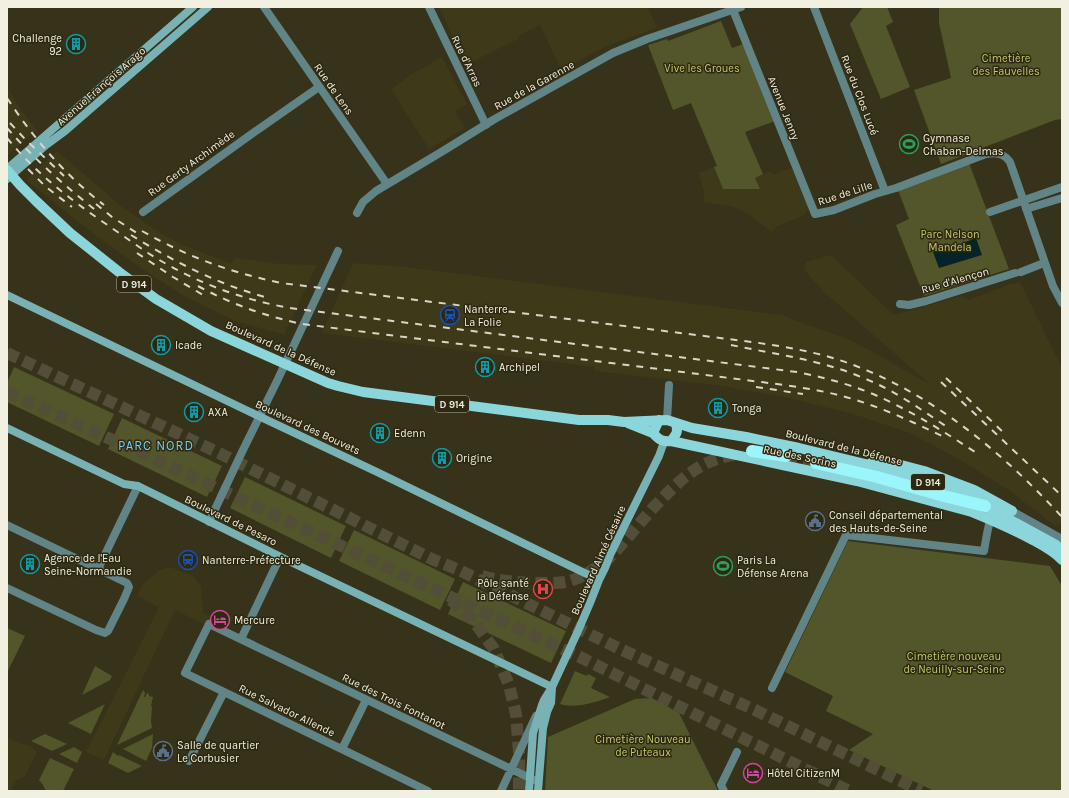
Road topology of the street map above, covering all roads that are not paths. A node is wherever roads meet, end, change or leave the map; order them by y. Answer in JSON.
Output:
{"nodes":[{"id":1,"x":193,"y":7,"type":"edge"},
{"id":2,"x":208,"y":7,"type":"edge"},
{"id":3,"x":264,"y":7,"type":"edge"},
{"id":4,"x":429,"y":7,"type":"edge"},
{"id":5,"x":814,"y":7,"type":"edge"},
{"id":6,"x":737,"y":9,"type":"edge"},
{"id":7,"x":720,"y":11,"type":"edge"},
{"id":8,"x":320,"y":87,"type":"junction"},
{"id":9,"x":486,"y":124,"type":"junction"},
{"id":10,"x":44,"y":143,"type":"junction"},
{"id":11,"x":10,"y":172,"type":"edge"},
{"id":12,"x":387,"y":184,"type":"junction"},
{"id":13,"x":1062,"y":187,"type":"edge"},
{"id":14,"x":884,"y":191,"type":"junction"},
{"id":15,"x":1062,"y":198,"type":"edge"},
{"id":16,"x":1023,"y":200,"type":"junction"},
{"id":17,"x":1026,"y":209,"type":"junction"},
{"id":18,"x":143,"y":212,"type":"dead end"},
{"id":19,"x":990,"y":212,"type":"dead end"},
{"id":20,"x":357,"y":213,"type":"dead end"},
{"id":21,"x":815,"y":214,"type":"joint"},
{"id":22,"x":338,"y":251,"type":"dead end"},
{"id":23,"x":1044,"y":263,"type":"junction"},
{"id":24,"x":7,"y":295,"type":"edge"},
{"id":25,"x":1062,"y":303,"type":"edge"},
{"id":26,"x":900,"y":304,"type":"dead end"},
{"id":27,"x":285,"y":364,"type":"junction"},
{"id":28,"x":669,"y":385,"type":"dead end"},
{"id":29,"x":260,"y":416,"type":"junction"},
{"id":30,"x":668,"y":421,"type":"junction"},
{"id":31,"x":624,"y":422,"type":"junction"},
{"id":32,"x":7,"y":428,"type":"edge"},
{"id":33,"x":653,"y":434,"type":"junction"},
{"id":34,"x":667,"y":441,"type":"junction"},
{"id":35,"x":752,"y":451,"type":"dead end"},
{"id":36,"x":786,"y":456,"type":"tunnel mouth"},
{"id":37,"x":816,"y":463,"type":"tunnel mouth"},
{"id":38,"x":868,"y":465,"type":"junction"},
{"id":39,"x":138,"y":486,"type":"junction"},
{"id":40,"x":1012,"y":511,"type":"joint"},
{"id":41,"x":989,"y":512,"type":"junction"},
{"id":42,"x":209,"y":522,"type":"junction"},
{"id":43,"x":7,"y":525,"type":"edge"},
{"id":44,"x":1060,"y":536,"type":"edge"},
{"id":45,"x":1062,"y":550,"type":"edge"},
{"id":46,"x":280,"y":557,"type":"junction"},
{"id":47,"x":1062,"y":560,"type":"edge"},
{"id":48,"x":98,"y":570,"type":"junction"},
{"id":49,"x":599,"y":580,"type":"junction"},
{"id":50,"x":7,"y":588,"type":"edge"},
{"id":51,"x":209,"y":624,"type":"joint"},
{"id":52,"x":241,"y":639,"type":"junction"},
{"id":53,"x":552,"y":687,"type":"junction"},
{"id":54,"x":772,"y":688,"type":"dead end"},
{"id":55,"x":224,"y":692,"type":"junction"},
{"id":56,"x":366,"y":700,"type":"junction"},
{"id":57,"x":542,"y":705,"type":"junction"},
{"id":58,"x":342,"y":749,"type":"junction"},
{"id":59,"x":737,"y":752,"type":"dead end"},
{"id":60,"x":189,"y":761,"type":"dead end"},
{"id":61,"x":511,"y":769,"type":"junction"},
{"id":62,"x":530,"y":778,"type":"junction"},
{"id":63,"x":538,"y":782,"type":"junction"},
{"id":64,"x":428,"y":791,"type":"edge"},
{"id":65,"x":501,"y":791,"type":"edge"},
{"id":66,"x":529,"y":791,"type":"edge"},
{"id":67,"x":538,"y":791,"type":"edge"},
{"id":68,"x":724,"y":791,"type":"edge"}],
"edges":[{"from":1,"to":10,"type":"main road","name":"Avenue François Arago"},
{"from":2,"to":10,"type":"main road","name":"Avenue François Arago"},
{"from":3,"to":8,"type":"street","name":"Rue de Lens"},
{"from":4,"to":9,"type":"street","name":"Rue d'Arras"},
{"from":5,"to":14,"type":"street","name":"Rue du Clos Lucé"},
{"from":6,"to":7,"type":"street","name":"Rue de la Garenne"},
{"from":6,"to":21,"type":"street","name":"Avenue Jenny"},
{"from":7,"to":9,"type":"street","name":"Rue de la Garenne"},
{"from":8,"to":12,"type":"street","name":"Rue de Lens"},
{"from":8,"to":18,"type":"street","name":"Rue Gerty Archimède"},
{"from":9,"to":12,"type":"street","name":"Rue de la Garenne"},
{"from":10,"to":11,"type":"main road","name":"Avenue François Arago"},
{"from":11,"to":27,"type":"main road","name":"Boulevard de la Défense","number":"D 914"},
{"from":12,"to":20,"type":"street","name":"Rue de la Garenne"},
{"from":13,"to":16,"type":"street"},
{"from":14,"to":16,"type":"street","name":"Rue de Lille"},
{"from":14,"to":21,"type":"street","name":"Rue de Lille"},
{"from":15,"to":17,"type":"street"},
{"from":16,"to":17,"type":"street","name":"Rue de Lille"},
{"from":16,"to":19,"type":"street"},
{"from":17,"to":23,"type":"street","name":"Rue de Lille"},
{"from":22,"to":27,"type":"street"},
{"from":23,"to":25,"type":"street","name":"Rue de Lille"},
{"from":23,"to":26,"type":"street","name":"Rue d'Alençon"},
{"from":24,"to":29,"type":"main road","name":"Boulevard des Bouvets"},
{"from":27,"to":29,"type":"street"},
{"from":27,"to":31,"type":"main road","name":"Boulevard de la Défense","number":"D 914"},
{"from":28,"to":30,"type":"street"},
{"from":29,"to":42,"type":"street"},
{"from":29,"to":49,"type":"main road","name":"Boulevard des Bouvets"},
{"from":30,"to":31,"type":"main road","name":"Boulevard de la Défense","number":"D 914"},
{"from":30,"to":33,"type":"main road"},
{"from":30,"to":34,"type":"main road"},
{"from":30,"to":38,"type":"main road","name":"Boulevard de la Défense","number":"D 914"},
{"from":31,"to":33,"type":"main road","name":"Boulevard de la Défense","number":"D 914"},
{"from":32,"to":39,"type":"main road","name":"Boulevard de Pesaro"},
{"from":33,"to":34,"type":"main road","name":"Boulevard de la Défense"},
{"from":34,"to":41,"type":"main road","name":"Rue des Sorins"},
{"from":34,"to":49,"type":"main road","name":"Boulevard Aimé Césaire"},
{"from":35,"to":36,"type":"highway"},
{"from":37,"to":41,"type":"highway"},
{"from":38,"to":40,"type":"main road"},
{"from":38,"to":41,"type":"main road","name":"Boulevard de la Défense","number":"D 914"},
{"from":39,"to":42,"type":"main road","name":"Boulevard de Pesaro"},
{"from":39,"to":48,"type":"street"},
{"from":40,"to":44,"type":"street"},
{"from":41,"to":45,"type":"main road","name":"Boulevard de la Défense","number":"D 914"},
{"from":41,"to":47,"type":"main road"},
{"from":41,"to":54,"type":"street"},
{"from":42,"to":46,"type":"main road","name":"Boulevard de Pesaro"},
{"from":43,"to":48,"type":"street"},
{"from":46,"to":52,"type":"street"},
{"from":46,"to":53,"type":"main road","name":"Boulevard de Pesaro"},
{"from":48,"to":50,"type":"street"},
{"from":49,"to":53,"type":"main road","name":"Boulevard Aimé Césaire"},
{"from":51,"to":52,"type":"street","name":"Rue des Trois Fontanot"},
{"from":51,"to":55,"type":"street","name":"Rue Salvador Allende"},
{"from":52,"to":56,"type":"street","name":"Rue des Trois Fontanot"},
{"from":53,"to":57,"type":"main road","name":"Boulevard Aimé Césaire"},
{"from":53,"to":63,"type":"main road","name":"Boulevard Aimé Césaire"},
{"from":55,"to":58,"type":"street","name":"Rue Salvador Allende"},
{"from":55,"to":60,"type":"street"},
{"from":56,"to":58,"type":"street"},
{"from":56,"to":61,"type":"street","name":"Rue des Trois Fontanot"},
{"from":57,"to":61,"type":"street"},
{"from":57,"to":62,"type":"main road","name":"Boulevard Aimé Césaire"},
{"from":58,"to":64,"type":"street","name":"Rue Salvador Allende"},
{"from":59,"to":68,"type":"street"},
{"from":61,"to":62,"type":"street","name":"Rue des Trois Fontanot"},
{"from":61,"to":65,"type":"street"},
{"from":62,"to":63,"type":"street","name":"Rue des Trois Fontanot"},
{"from":62,"to":66,"type":"main road","name":"Boulevard Aimé Césaire"},
{"from":63,"to":67,"type":"main road","name":"Boulevard Aimé Césaire"}]}
